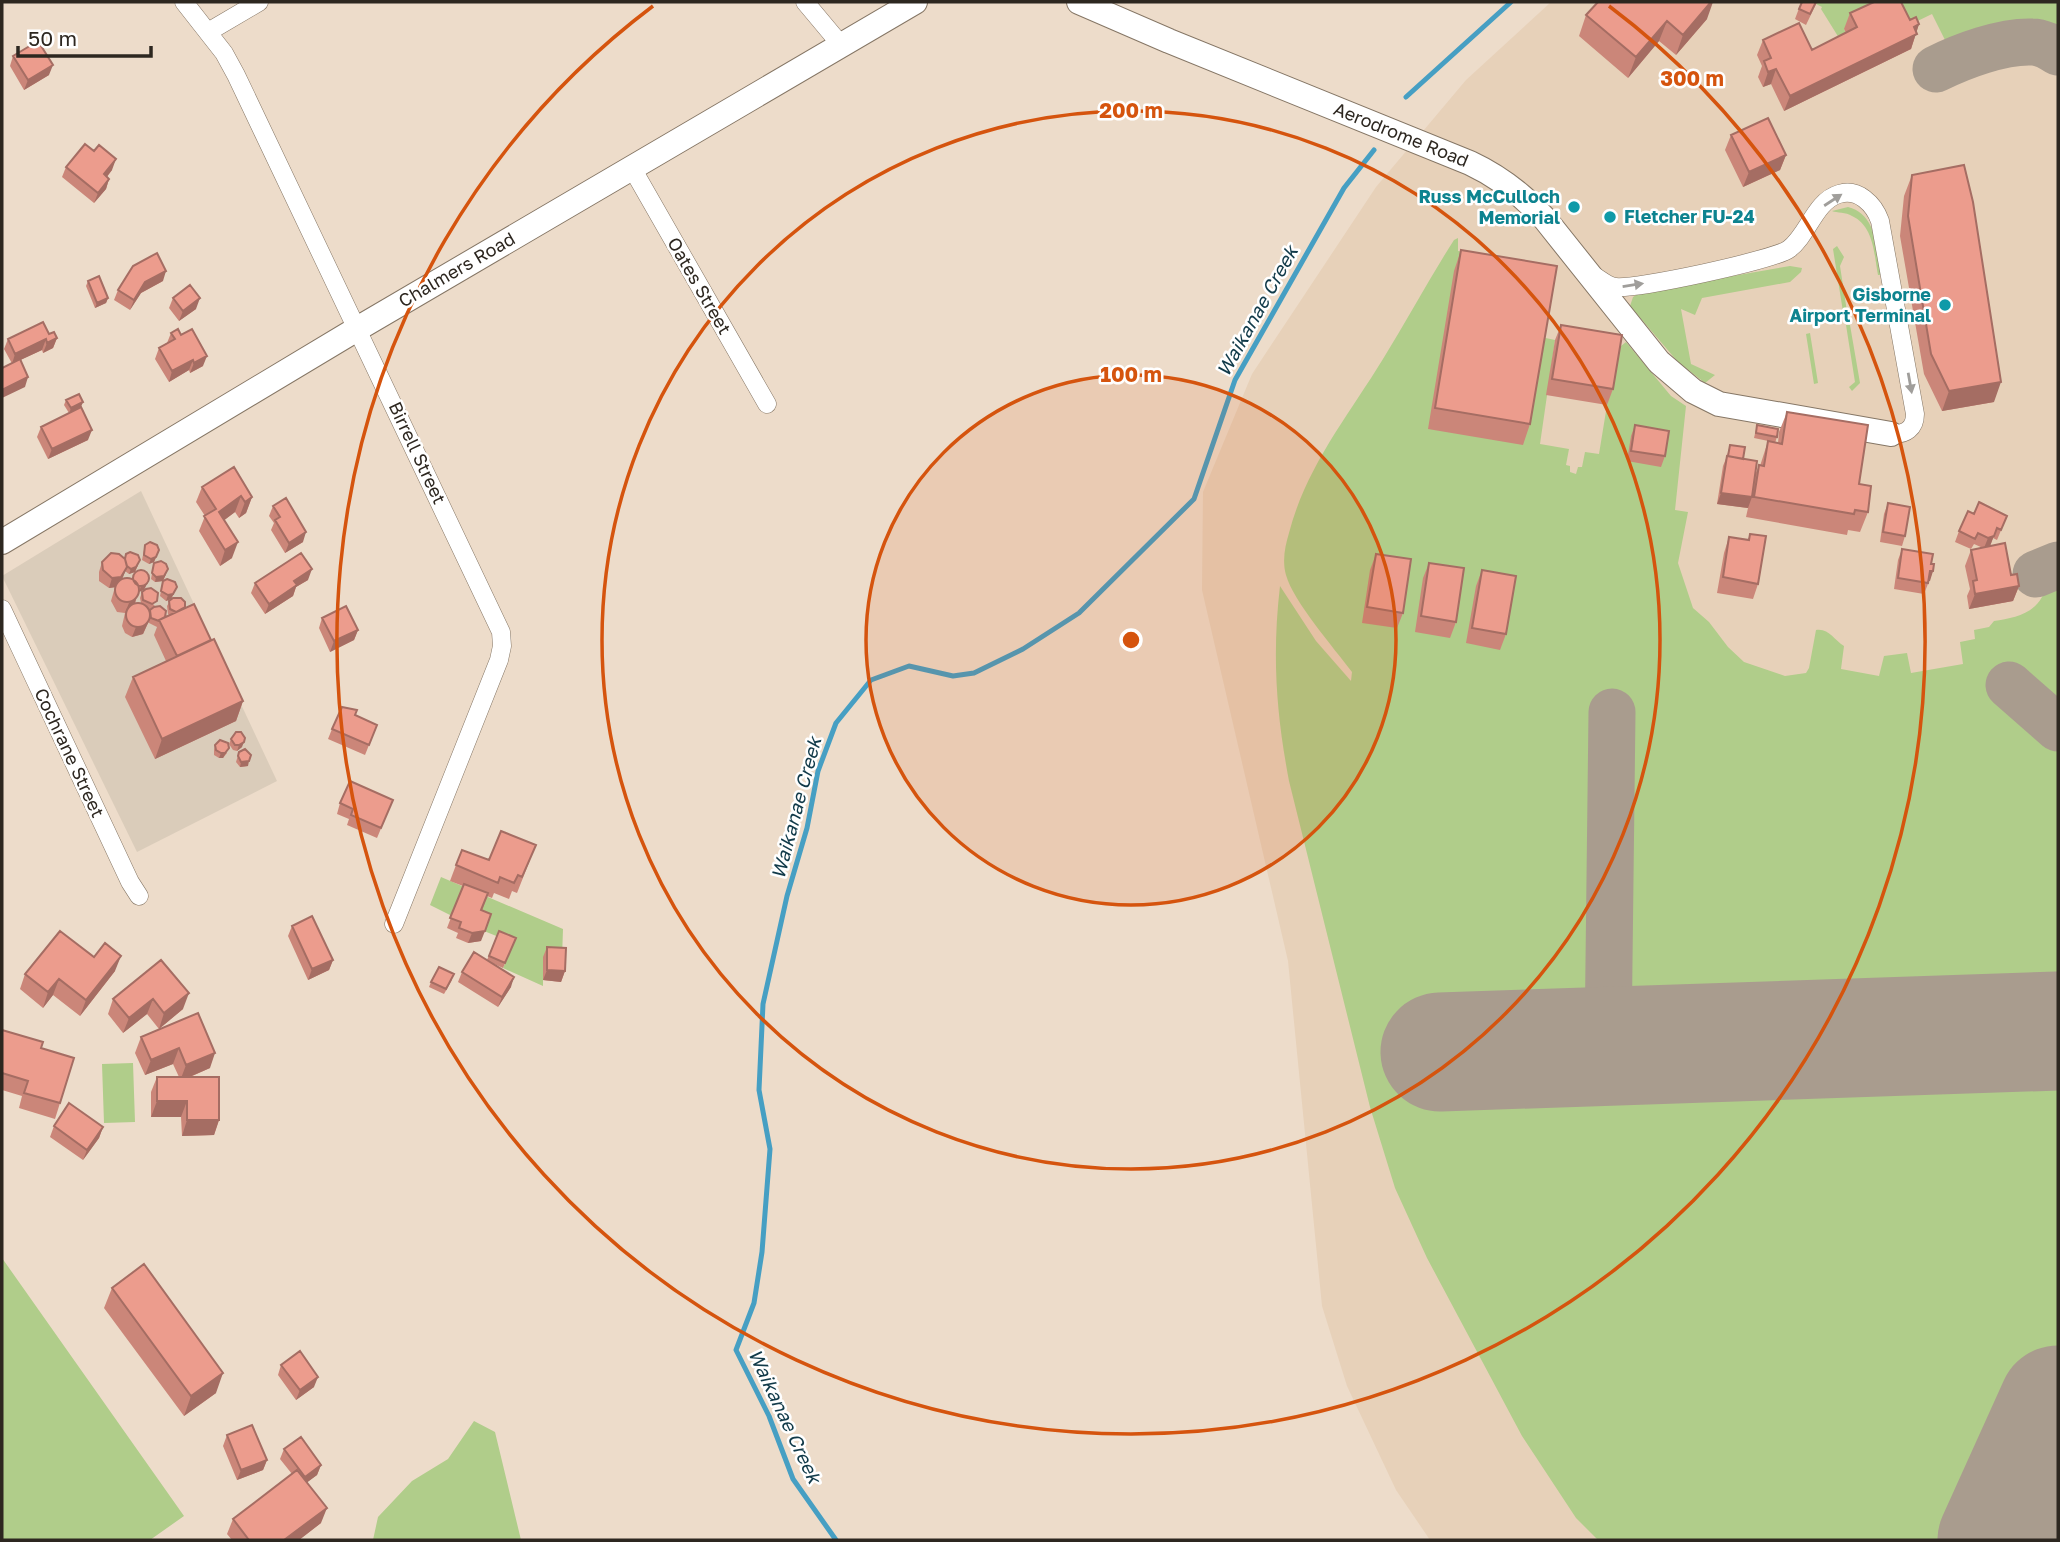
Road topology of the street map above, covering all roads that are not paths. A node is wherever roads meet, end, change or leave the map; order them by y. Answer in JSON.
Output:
{"nodes":[{"id":1,"x":184,"y":2,"type":"edge"},
{"id":2,"x":259,"y":2,"type":"edge"},
{"id":3,"x":805,"y":2,"type":"edge"},
{"id":4,"x":915,"y":2,"type":"edge"},
{"id":5,"x":1079,"y":2,"type":"edge"},
{"id":6,"x":208,"y":32,"type":"junction"},
{"id":7,"x":841,"y":45,"type":"junction"},
{"id":8,"x":632,"y":168,"type":"junction"},
{"id":9,"x":1576,"y":258,"type":"junction"},
{"id":10,"x":358,"y":329,"type":"junction"},
{"id":11,"x":767,"y":404,"type":"dead end"},
{"id":12,"x":1891,"y":434,"type":"joint"},
{"id":13,"x":2,"y":542,"type":"edge"},
{"id":14,"x":2,"y":609,"type":"edge"},
{"id":15,"x":139,"y":896,"type":"dead end"},
{"id":16,"x":394,"y":923,"type":"dead end"}],
"edges":[{"from":1,"to":6,"type":"street","name":"Birrell Street"},
{"from":2,"to":6,"type":"street"},
{"from":3,"to":7,"type":"street"},
{"from":4,"to":7,"type":"street","name":"Chalmers Road"},
{"from":5,"to":9,"type":"street","name":"Aerodrome Road"},
{"from":6,"to":10,"type":"street","name":"Birrell Street"},
{"from":7,"to":8,"type":"street","name":"Chalmers Road"},
{"from":8,"to":10,"type":"street","name":"Chalmers Road"},
{"from":8,"to":11,"type":"street","name":"Oates Street"},
{"from":9,"to":12,"type":"street","name":"Aerodrome Road"},
{"from":9,"to":12,"type":"street","one_way":true},
{"from":10,"to":13,"type":"street","name":"Chalmers Road"},
{"from":10,"to":16,"type":"street","name":"Birrell Street"},
{"from":14,"to":15,"type":"street","name":"Cochrane Street"}]}
